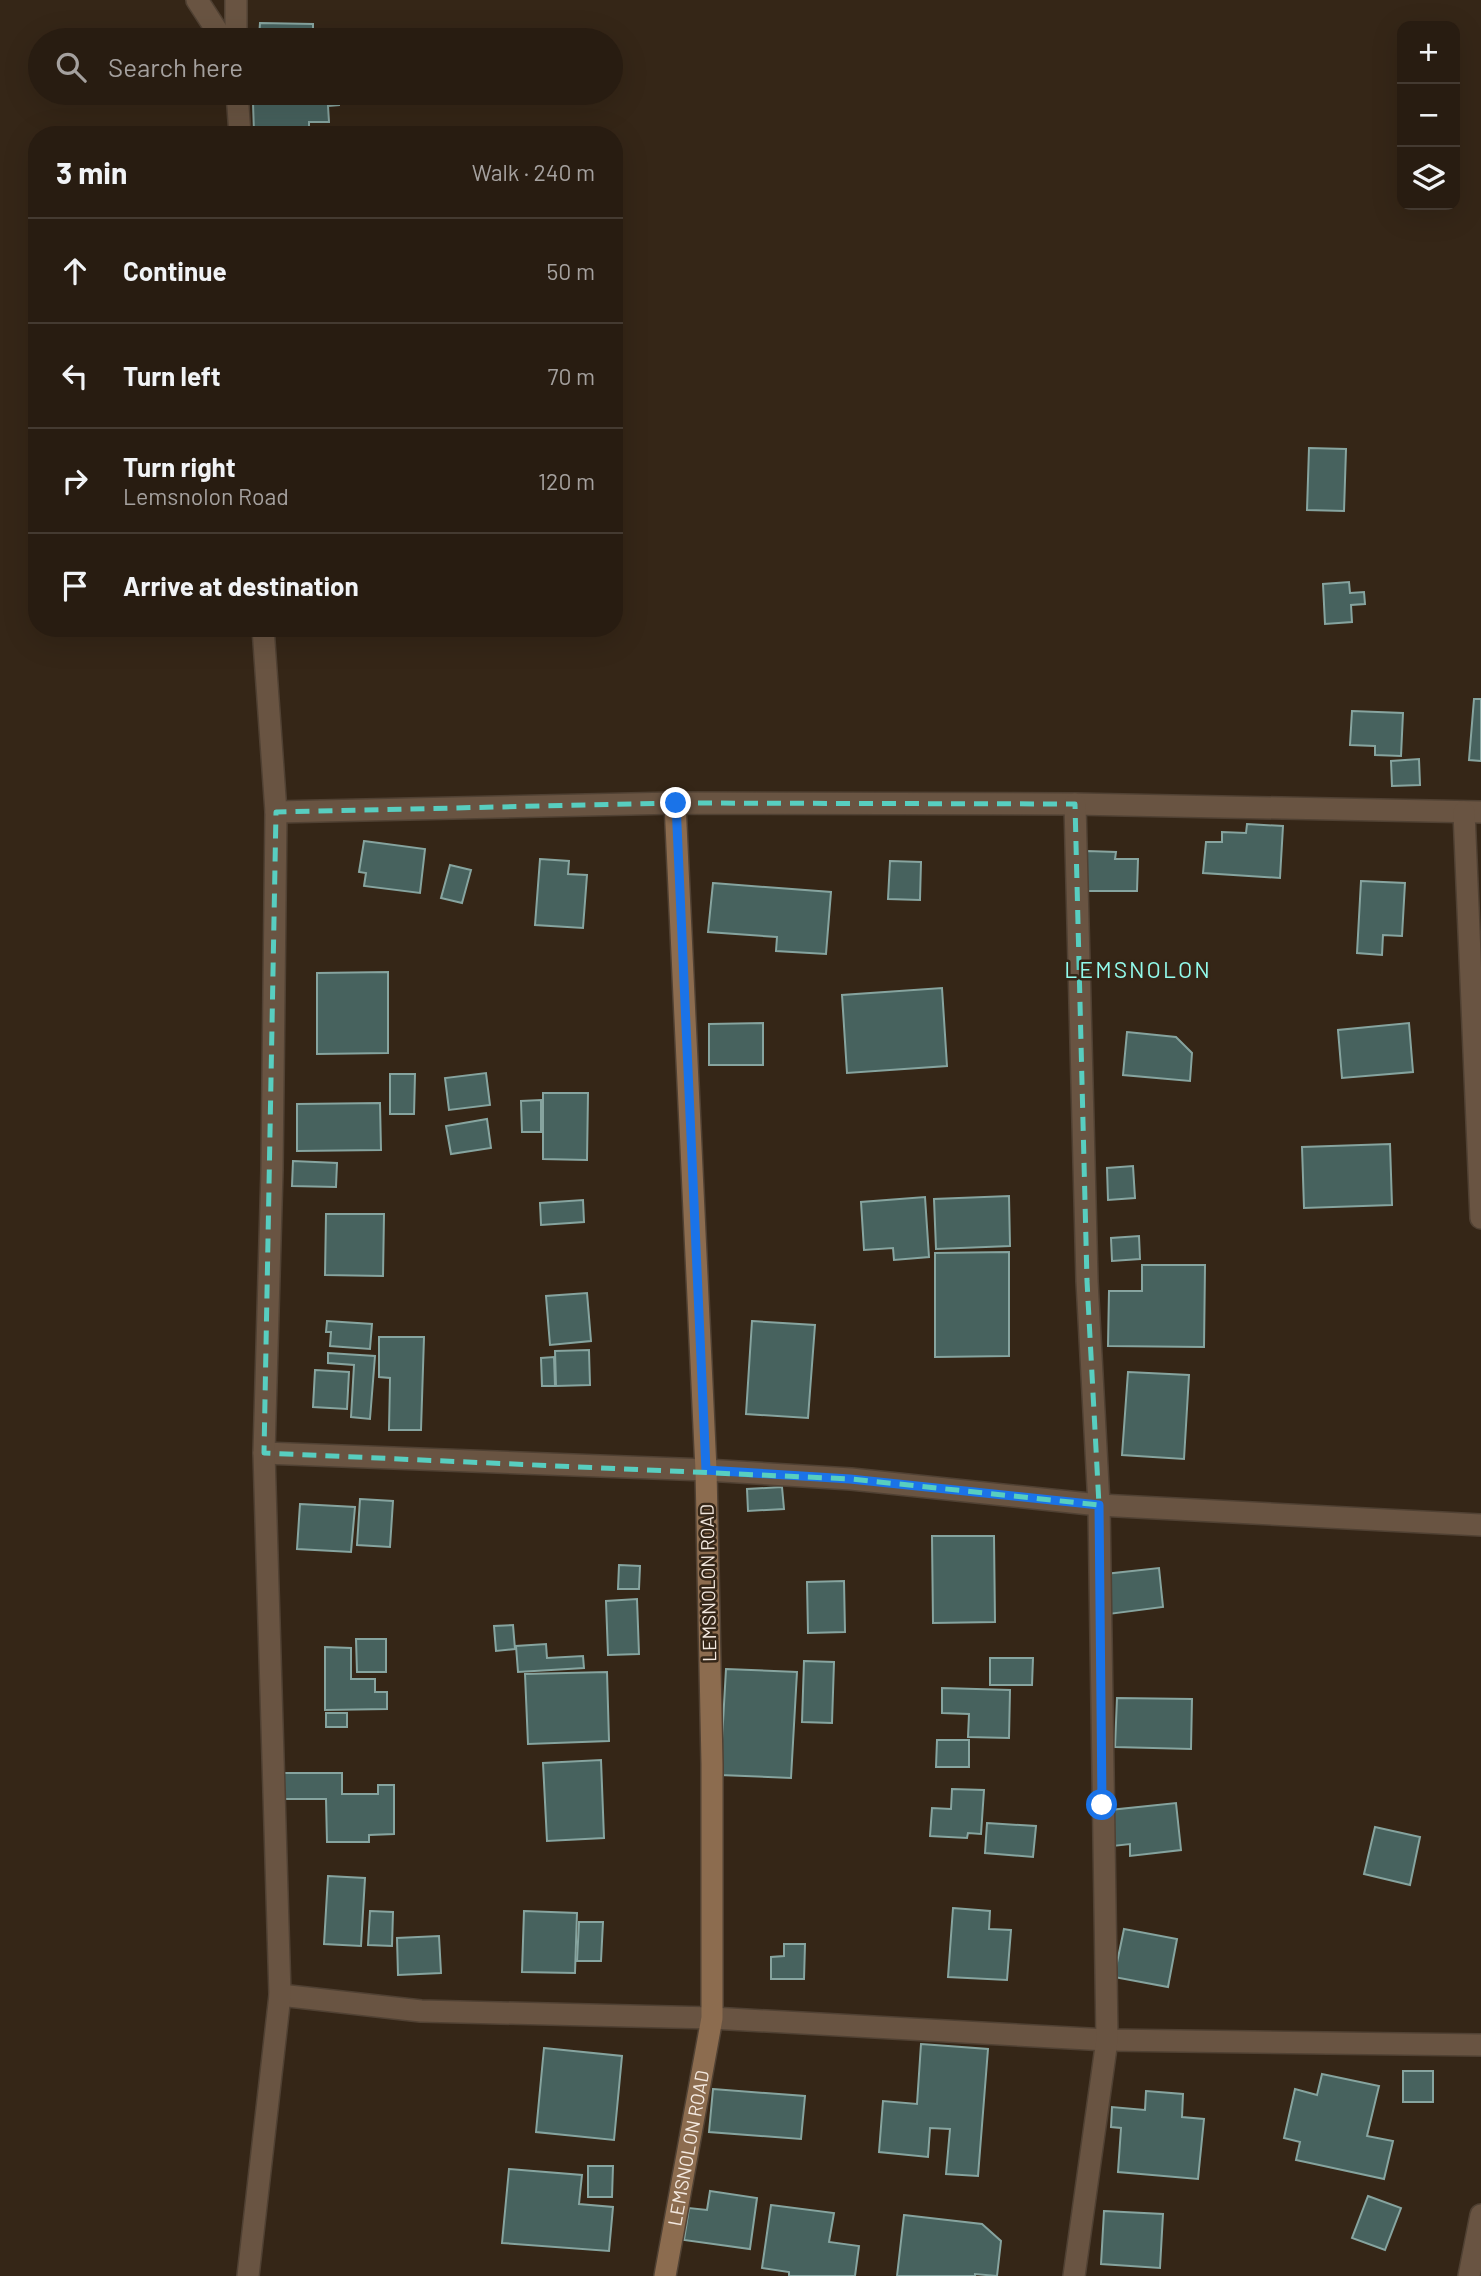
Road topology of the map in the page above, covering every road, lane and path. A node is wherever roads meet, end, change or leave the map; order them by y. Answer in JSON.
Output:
{"nodes":[{"id":1,"x":197,"y":0,"type":"edge"},
{"id":2,"x":236,"y":0,"type":"edge"},
{"id":3,"x":215,"y":28,"type":"edge"},
{"id":4,"x":236,"y":28,"type":"edge"},
{"id":5,"x":238,"y":105,"type":"edge"},
{"id":6,"x":239,"y":126,"type":"edge"},
{"id":7,"x":264,"y":637,"type":"edge"},
{"id":8,"x":676,"y":803,"type":"junction"},
{"id":9,"x":1075,"y":804,"type":"junction"},
{"id":10,"x":276,"y":812,"type":"junction"},
{"id":11,"x":1472,"y":812,"type":"edge"},
{"id":12,"x":1481,"y":1219,"type":"edge"},
{"id":13,"x":264,"y":1453,"type":"junction"},
{"id":14,"x":706,"y":1470,"type":"junction"},
{"id":15,"x":1099,"y":1505,"type":"junction"},
{"id":16,"x":1481,"y":1525,"type":"edge"},
{"id":17,"x":280,"y":1995,"type":"junction"},
{"id":18,"x":712,"y":2018,"type":"junction"},
{"id":19,"x":1107,"y":2040,"type":"junction"},
{"id":20,"x":1481,"y":2045,"type":"edge"},
{"id":21,"x":1481,"y":2216,"type":"edge"},
{"id":22,"x":248,"y":2276,"type":"edge"},
{"id":23,"x":665,"y":2276,"type":"edge"},
{"id":24,"x":1074,"y":2276,"type":"edge"},
{"id":25,"x":1469,"y":2276,"type":"edge"}],
"edges":[{"from":1,"to":3,"type":"street"},
{"from":2,"to":4,"type":"street"},
{"from":5,"to":6,"type":"street"},
{"from":7,"to":10,"type":"street"},
{"from":8,"to":9,"type":"street"},
{"from":8,"to":10,"type":"street"},
{"from":8,"to":14,"type":"street","name":"LEMSNOLON ROAD"},
{"from":9,"to":11,"type":"street"},
{"from":9,"to":15,"type":"street"},
{"from":10,"to":13,"type":"street"},
{"from":11,"to":12,"type":"street"},
{"from":13,"to":14,"type":"street"},
{"from":13,"to":17,"type":"street"},
{"from":14,"to":15,"type":"street"},
{"from":14,"to":18,"type":"street","name":"LEMSNOLON ROAD"},
{"from":15,"to":16,"type":"street"},
{"from":15,"to":19,"type":"street"},
{"from":17,"to":18,"type":"street"},
{"from":17,"to":22,"type":"street"},
{"from":18,"to":19,"type":"street"},
{"from":18,"to":23,"type":"street","name":"LEMSNOLON ROAD"},
{"from":19,"to":20,"type":"street"},
{"from":19,"to":24,"type":"street"},
{"from":21,"to":25,"type":"street"}]}
